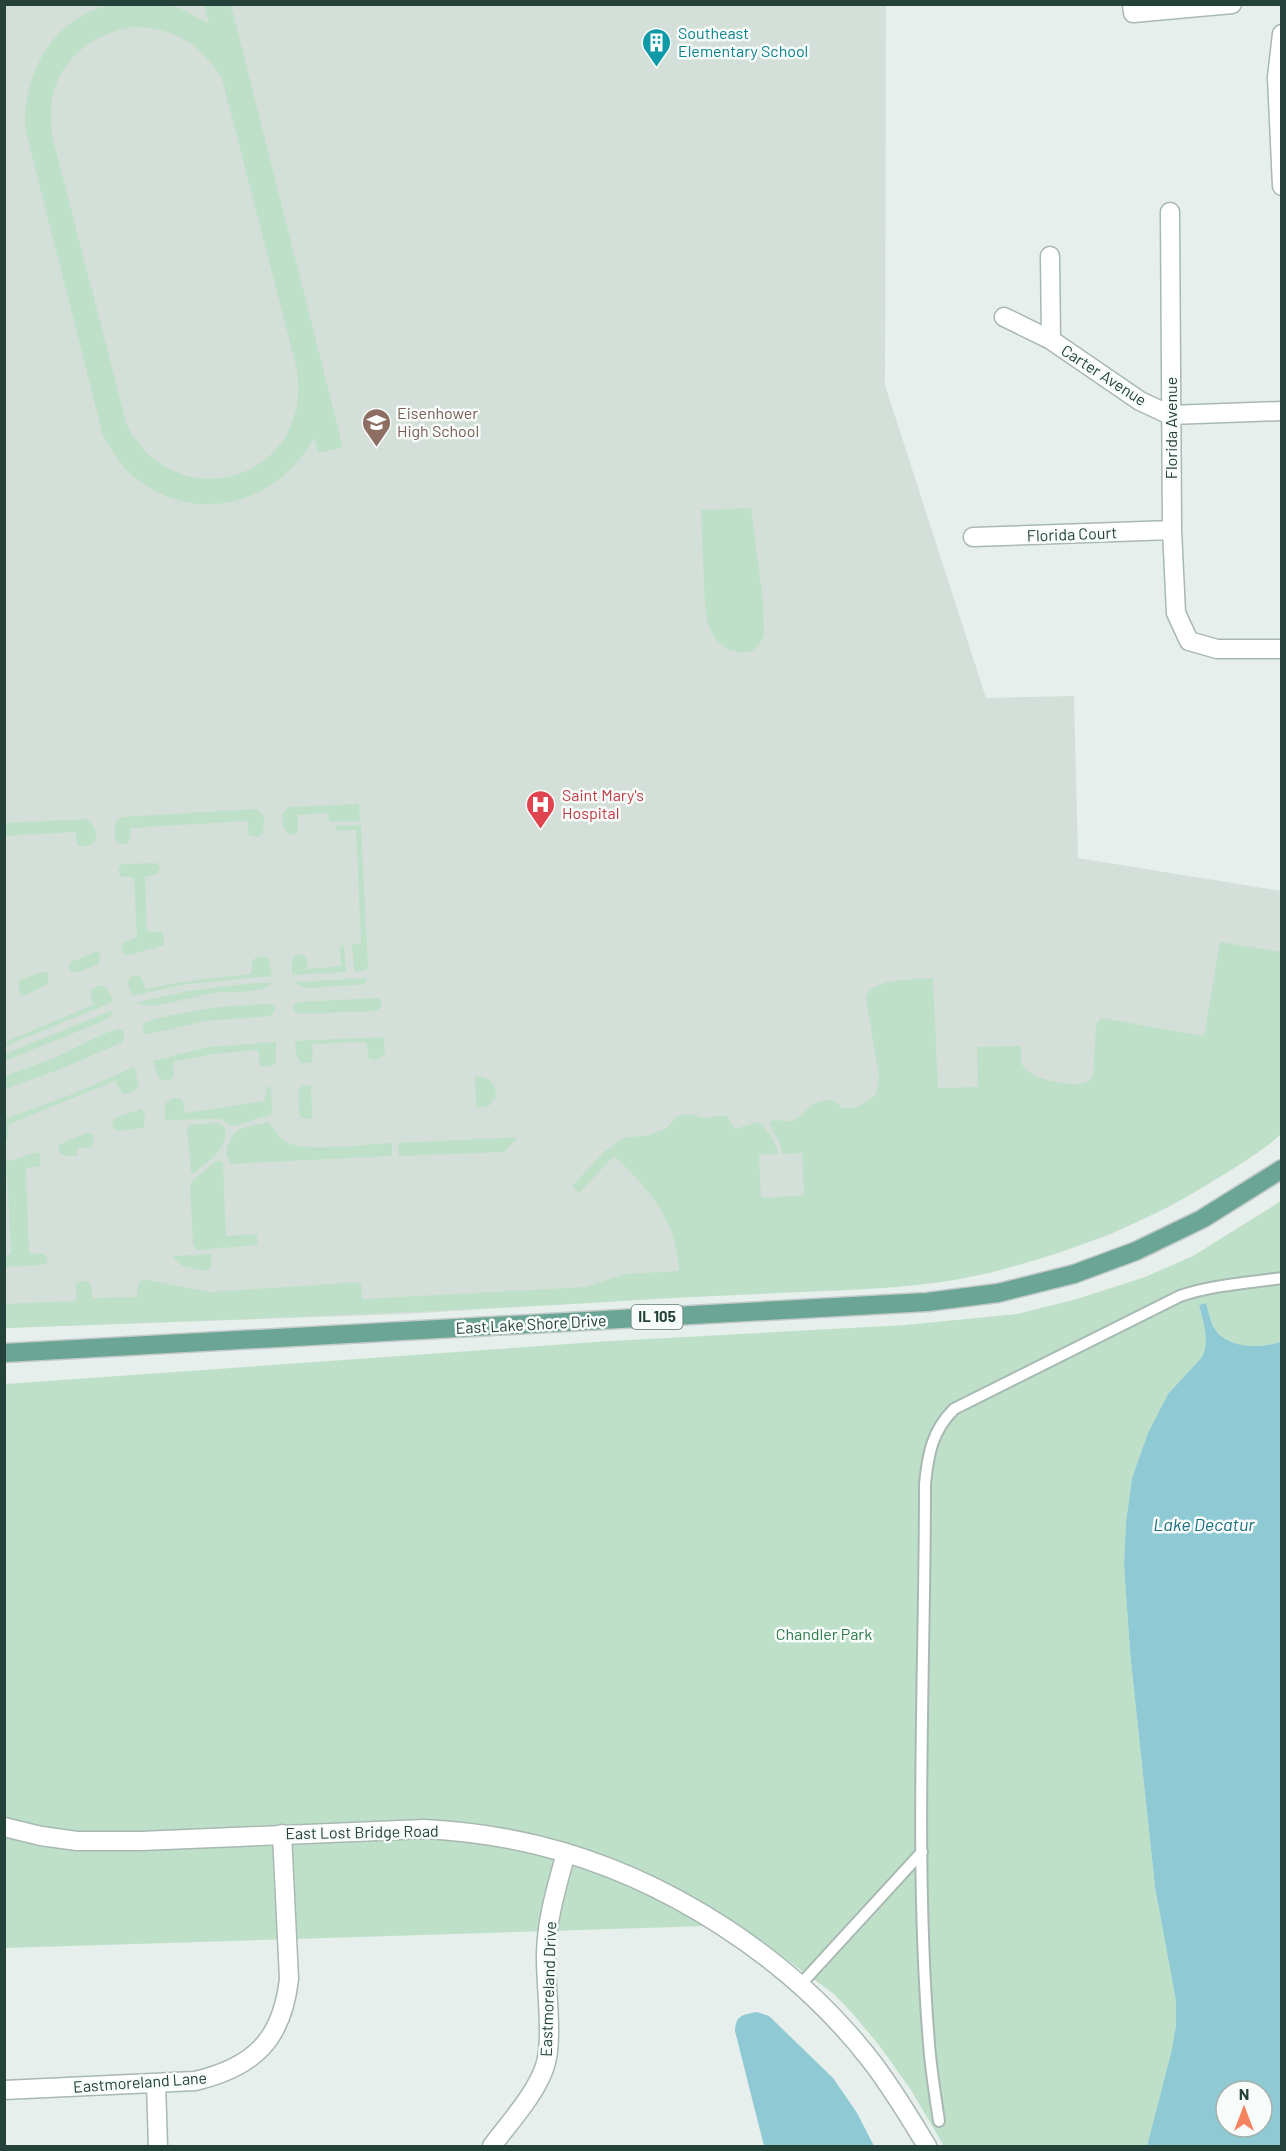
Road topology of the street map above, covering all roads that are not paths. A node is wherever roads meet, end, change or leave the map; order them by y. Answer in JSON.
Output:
{"nodes":[{"id":1,"x":1132,"y":4,"type":"edge"},
{"id":2,"x":1232,"y":4,"type":"edge"},
{"id":3,"x":1281,"y":34,"type":"edge"},
{"id":4,"x":1281,"y":186,"type":"edge"},
{"id":5,"x":1170,"y":212,"type":"dead end"},
{"id":6,"x":1050,"y":256,"type":"dead end"},
{"id":7,"x":1004,"y":317,"type":"dead end"},
{"id":8,"x":1051,"y":340,"type":"junction"},
{"id":9,"x":1281,"y":411,"type":"edge"},
{"id":10,"x":1170,"y":415,"type":"junction"},
{"id":11,"x":1172,"y":530,"type":"junction"},
{"id":12,"x":973,"y":537,"type":"dead end"},
{"id":13,"x":1281,"y":649,"type":"edge"},
{"id":14,"x":1281,"y":1169,"type":"edge"},
{"id":15,"x":1281,"y":1278,"type":"edge"},
{"id":16,"x":4,"y":1353,"type":"edge"},
{"id":17,"x":4,"y":1827,"type":"edge"},
{"id":18,"x":282,"y":1834,"type":"junction"},
{"id":19,"x":921,"y":1852,"type":"junction"},
{"id":20,"x":566,"y":1853,"type":"junction"},
{"id":21,"x":800,"y":1985,"type":"junction"},
{"id":22,"x":156,"y":2084,"type":"junction"},
{"id":23,"x":4,"y":2090,"type":"edge"},
{"id":24,"x":939,"y":2121,"type":"dead end"},
{"id":25,"x":158,"y":2146,"type":"edge"},
{"id":26,"x":492,"y":2146,"type":"edge"},
{"id":27,"x":927,"y":2146,"type":"edge"}],
"edges":[{"from":1,"to":2,"type":"street"},
{"from":3,"to":4,"type":"street"},
{"from":5,"to":10,"type":"street","name":"Florida Avenue"},
{"from":6,"to":8,"type":"street"},
{"from":7,"to":8,"type":"street","name":"Carter Avenue"},
{"from":8,"to":10,"type":"street","name":"Carter Avenue"},
{"from":9,"to":10,"type":"street","name":"Carter Avenue"},
{"from":10,"to":11,"type":"street","name":"Florida Avenue"},
{"from":11,"to":12,"type":"street","name":"Florida Court"},
{"from":11,"to":13,"type":"street","name":"Florida Avenue"},
{"from":14,"to":16,"type":"main road","name":"East Lake Shore Drive","number":"IL 105"},
{"from":15,"to":19,"type":"lane"},
{"from":17,"to":18,"type":"street","name":"East Lost Bridge Road"},
{"from":18,"to":20,"type":"street","name":"East Lost Bridge Road"},
{"from":18,"to":22,"type":"street","name":"Eastmoreland Lane"},
{"from":19,"to":21,"type":"lane"},
{"from":19,"to":24,"type":"lane"},
{"from":20,"to":21,"type":"street","name":"East Lost Bridge Road"},
{"from":20,"to":26,"type":"street","name":"Eastmoreland Drive"},
{"from":21,"to":27,"type":"street","name":"East Lost Bridge Road"},
{"from":22,"to":23,"type":"street","name":"Eastmoreland Lane"},
{"from":22,"to":25,"type":"street"}]}
